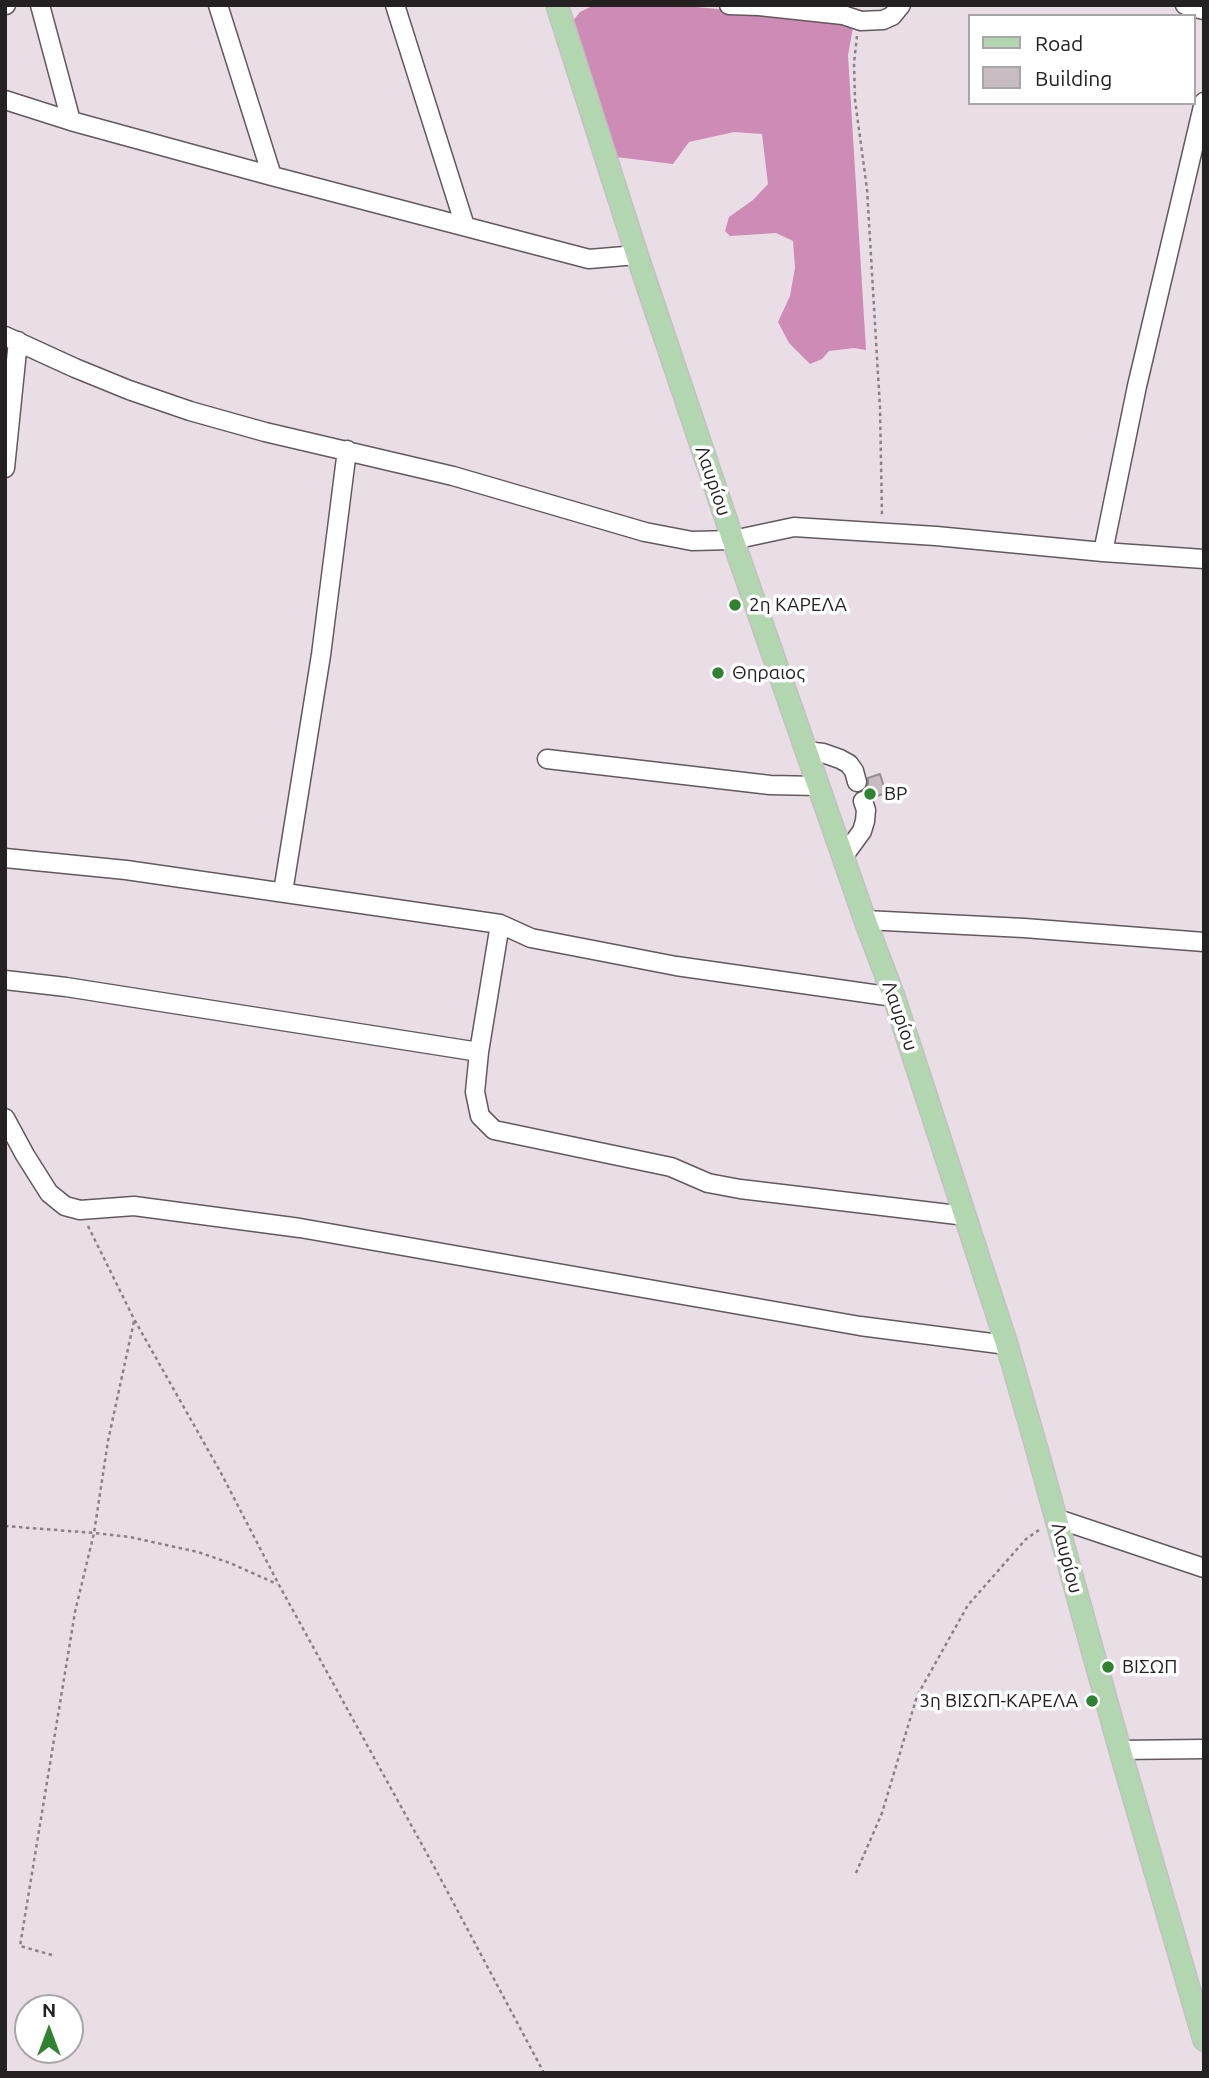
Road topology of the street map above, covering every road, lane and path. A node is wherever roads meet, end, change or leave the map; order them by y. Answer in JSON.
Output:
{"nodes":[{"id":1,"x":40,"y":5,"type":"edge"},
{"id":2,"x":218,"y":5,"type":"edge"},
{"id":3,"x":395,"y":5,"type":"edge"},
{"id":4,"x":557,"y":5,"type":"edge"},
{"id":5,"x":729,"y":5,"type":"edge"},
{"id":6,"x":901,"y":5,"type":"edge"},
{"id":7,"x":1185,"y":5,"type":"edge"},
{"id":8,"x":1204,"y":9,"type":"edge"},
{"id":9,"x":861,"y":21,"type":"junction"},
{"id":10,"x":5,"y":100,"type":"edge"},
{"id":11,"x":1204,"y":102,"type":"edge"},
{"id":12,"x":71,"y":121,"type":"junction"},
{"id":13,"x":272,"y":176,"type":"junction"},
{"id":14,"x":465,"y":226,"type":"junction"},
{"id":15,"x":637,"y":255,"type":"junction"},
{"id":16,"x":12,"y":339,"type":"edge"},
{"id":17,"x":347,"y":450,"type":"junction"},
{"id":18,"x":5,"y":468,"type":"edge"},
{"id":19,"x":882,"y":532,"type":"junction"},
{"id":20,"x":733,"y":540,"type":"junction"},
{"id":21,"x":1103,"y":552,"type":"junction"},
{"id":22,"x":1204,"y":559,"type":"edge"},
{"id":23,"x":806,"y":751,"type":"junction"},
{"id":24,"x":547,"y":759,"type":"dead end"},
{"id":25,"x":857,"y":782,"type":"dead end"},
{"id":26,"x":818,"y":786,"type":"junction"},
{"id":27,"x":863,"y":801,"type":"dead end"},
{"id":28,"x":5,"y":858,"type":"edge"},
{"id":29,"x":843,"y":858,"type":"junction"},
{"id":30,"x":283,"y":891,"type":"junction"},
{"id":31,"x":865,"y":920,"type":"junction"},
{"id":32,"x":500,"y":924,"type":"junction"},
{"id":33,"x":1204,"y":942,"type":"edge"},
{"id":34,"x":5,"y":979,"type":"edge"},
{"id":35,"x":894,"y":997,"type":"junction"},
{"id":36,"x":479,"y":1052,"type":"junction"},
{"id":37,"x":5,"y":1118,"type":"edge"},
{"id":38,"x":80,"y":1210,"type":"junction"},
{"id":39,"x":966,"y":1216,"type":"junction"},
{"id":40,"x":134,"y":1319,"type":"junction"},
{"id":41,"x":1007,"y":1345,"type":"junction"},
{"id":42,"x":1055,"y":1518,"type":"junction"},
{"id":43,"x":5,"y":1526,"type":"edge"},
{"id":44,"x":94,"y":1533,"type":"junction"},
{"id":45,"x":1201,"y":1566,"type":"edge"},
{"id":46,"x":279,"y":1585,"type":"junction"},
{"id":47,"x":1204,"y":1749,"type":"edge"},
{"id":48,"x":1120,"y":1750,"type":"junction"},
{"id":49,"x":856,"y":1873,"type":"dead end"},
{"id":50,"x":52,"y":1955,"type":"dead end"},
{"id":51,"x":1204,"y":2040,"type":"edge"},
{"id":52,"x":544,"y":2073,"type":"edge"}],
"edges":[{"from":1,"to":12,"type":"street"},
{"from":2,"to":13,"type":"street"},
{"from":3,"to":14,"type":"street"},
{"from":4,"to":15,"type":"main road","name":"Λαυρίου"},
{"from":5,"to":9,"type":"street"},
{"from":6,"to":9,"type":"street"},
{"from":7,"to":8,"type":"street"},
{"from":9,"to":19,"type":"path"},
{"from":10,"to":12,"type":"street"},
{"from":11,"to":21,"type":"street"},
{"from":12,"to":13,"type":"street"},
{"from":13,"to":14,"type":"street"},
{"from":14,"to":15,"type":"street"},
{"from":15,"to":20,"type":"main road","name":"Λαυρίου"},
{"from":16,"to":17,"type":"street"},
{"from":16,"to":18,"type":"street"},
{"from":17,"to":20,"type":"street"},
{"from":17,"to":30,"type":"street"},
{"from":19,"to":20,"type":"street"},
{"from":19,"to":21,"type":"street"},
{"from":20,"to":23,"type":"main road","name":"Λαυρίου"},
{"from":21,"to":22,"type":"street"},
{"from":23,"to":25,"type":"street"},
{"from":23,"to":26,"type":"main road","name":"Λαυρίου"},
{"from":24,"to":26,"type":"street"},
{"from":26,"to":29,"type":"main road","name":"Λαυρίου"},
{"from":27,"to":29,"type":"street"},
{"from":28,"to":30,"type":"street"},
{"from":29,"to":31,"type":"main road","name":"Λαυρίου"},
{"from":30,"to":32,"type":"street"},
{"from":31,"to":33,"type":"street"},
{"from":31,"to":35,"type":"main road","name":"Λαυρίου"},
{"from":32,"to":35,"type":"street"},
{"from":32,"to":36,"type":"street"},
{"from":34,"to":36,"type":"street"},
{"from":35,"to":39,"type":"main road","name":"Λαυρίου"},
{"from":36,"to":39,"type":"street"},
{"from":37,"to":38,"type":"street"},
{"from":38,"to":40,"type":"path"},
{"from":38,"to":41,"type":"street"},
{"from":39,"to":41,"type":"main road","name":"Λαυρίου"},
{"from":40,"to":44,"type":"path"},
{"from":40,"to":46,"type":"path"},
{"from":41,"to":42,"type":"main road","name":"Λαυρίου"},
{"from":42,"to":45,"type":"street"},
{"from":42,"to":48,"type":"main road","name":"Λαυρίου"},
{"from":42,"to":49,"type":"path"},
{"from":43,"to":44,"type":"path"},
{"from":44,"to":46,"type":"path"},
{"from":44,"to":50,"type":"path"},
{"from":46,"to":52,"type":"path"},
{"from":47,"to":48,"type":"street"},
{"from":48,"to":51,"type":"main road","name":"Λαυρίου"}]}
